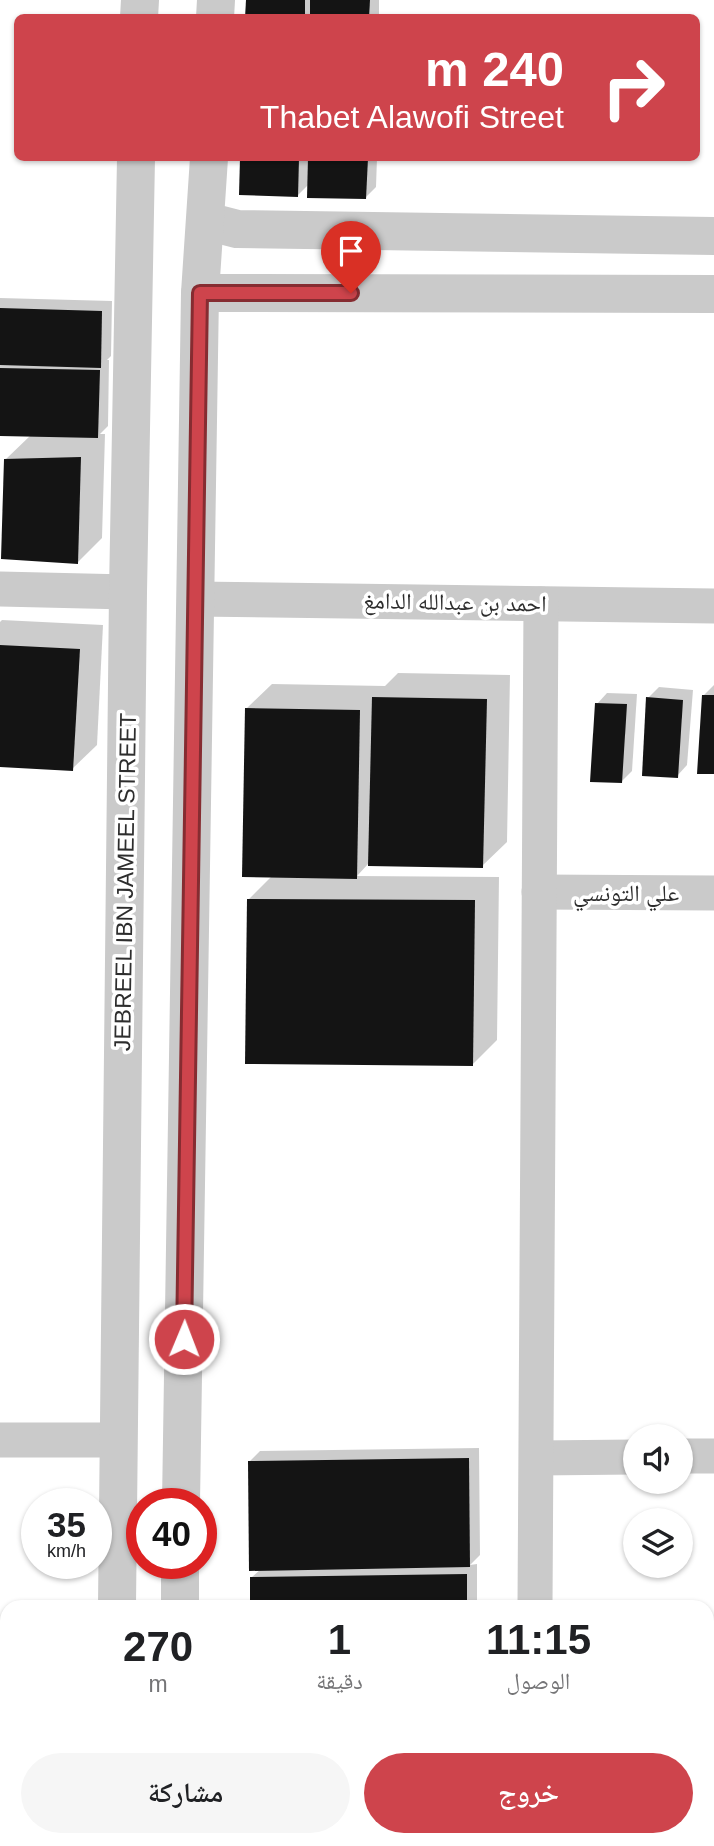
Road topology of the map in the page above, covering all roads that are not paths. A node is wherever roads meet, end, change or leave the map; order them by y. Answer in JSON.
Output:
{"nodes":[{"id":1,"x":136,"y":161,"type":"edge"},
{"id":2,"x":210,"y":161,"type":"edge"},
{"id":3,"x":221,"y":225,"type":"junction"},
{"id":4,"x":714,"y":236,"type":"edge"},
{"id":5,"x":200,"y":293,"type":"junction"},
{"id":6,"x":239,"y":293,"type":"junction"},
{"id":7,"x":714,"y":293,"type":"edge"},
{"id":8,"x":0,"y":589,"type":"edge"},
{"id":9,"x":128,"y":592,"type":"junction"},
{"id":10,"x":195,"y":599,"type":"junction"},
{"id":11,"x":541,"y":604,"type":"junction"},
{"id":12,"x":714,"y":606,"type":"edge"},
{"id":13,"x":539,"y":892,"type":"junction"},
{"id":14,"x":714,"y":893,"type":"edge"},
{"id":15,"x":0,"y":1440,"type":"edge"},
{"id":16,"x":119,"y":1440,"type":"junction"},
{"id":17,"x":693,"y":1456,"type":"edge"},
{"id":18,"x":714,"y":1456,"type":"edge"},
{"id":19,"x":623,"y":1457,"type":"edge"},
{"id":20,"x":537,"y":1458,"type":"junction"},
{"id":21,"x":181,"y":1488,"type":"edge"},
{"id":22,"x":180,"y":1579,"type":"edge"},
{"id":23,"x":117,"y":1600,"type":"edge"},
{"id":24,"x":180,"y":1600,"type":"edge"},
{"id":25,"x":535,"y":1600,"type":"edge"}],
"edges":[{"from":1,"to":9,"type":"street","name":"JEBREEL IBN JAMEEL STREET"},
{"from":2,"to":3,"type":"street"},
{"from":3,"to":4,"type":"street"},
{"from":3,"to":5,"type":"street"},
{"from":3,"to":6,"type":"street"},
{"from":5,"to":6,"type":"street"},
{"from":5,"to":10,"type":"street"},
{"from":6,"to":7,"type":"street"},
{"from":8,"to":9,"type":"street"},
{"from":9,"to":16,"type":"street","name":"JEBREEL IBN JAMEEL STREET"},
{"from":10,"to":11,"type":"street","name":"احمد بن عبدالله الدامغ"},
{"from":10,"to":21,"type":"street"},
{"from":11,"to":12,"type":"street","name":"احمد بن عبدالله الدامغ"},
{"from":11,"to":13,"type":"street"},
{"from":13,"to":14,"type":"street","name":"علي التونسي"},
{"from":13,"to":20,"type":"street"},
{"from":15,"to":16,"type":"street"},
{"from":16,"to":23,"type":"street","name":"JEBREEL IBN JAMEEL STREET"},
{"from":17,"to":18,"type":"street"},
{"from":19,"to":20,"type":"street"},
{"from":20,"to":25,"type":"street"},
{"from":22,"to":24,"type":"street"}]}
